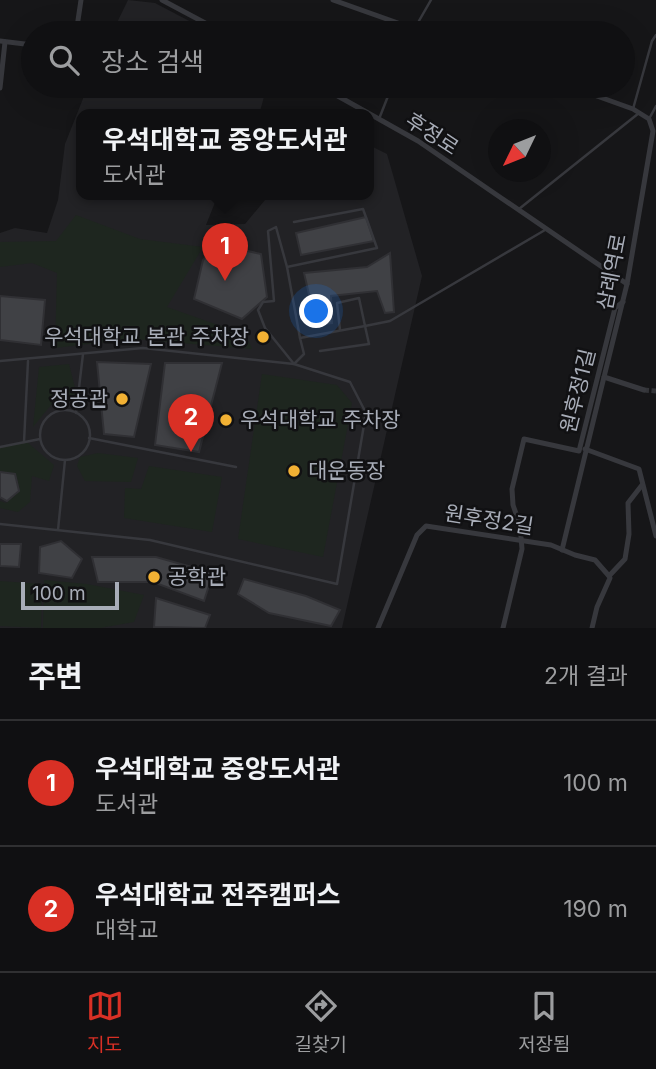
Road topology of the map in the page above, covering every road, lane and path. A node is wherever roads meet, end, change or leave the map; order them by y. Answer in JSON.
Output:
{"nodes":[{"id":1,"x":81,"y":0,"type":"edge"},
{"id":2,"x":162,"y":0,"type":"edge"},
{"id":3,"x":333,"y":0,"type":"edge"},
{"id":4,"x":431,"y":0,"type":"edge"},
{"id":5,"x":78,"y":21,"type":"edge"},
{"id":6,"x":201,"y":21,"type":"edge"},
{"id":7,"x":387,"y":21,"type":"edge"},
{"id":8,"x":419,"y":21,"type":"edge"},
{"id":9,"x":656,"y":35,"type":"edge"},
{"id":10,"x":3,"y":41,"type":"edge"},
{"id":11,"x":21,"y":43,"type":"edge"},
{"id":12,"x":0,"y":88,"type":"edge"},
{"id":13,"x":341,"y":98,"type":"edge"},
{"id":14,"x":387,"y":98,"type":"edge"},
{"id":15,"x":602,"y":98,"type":"edge"},
{"id":16,"x":656,"y":106,"type":"edge"},
{"id":17,"x":361,"y":109,"type":"edge"},
{"id":18,"x":633,"y":109,"type":"junction"},
{"id":19,"x":639,"y":113,"type":"junction"},
{"id":20,"x":374,"y":116,"type":"edge"},
{"id":21,"x":379,"y":119,"type":"junction"},
{"id":22,"x":649,"y":119,"type":"junction"},
{"id":23,"x":654,"y":128,"type":"edge"},
{"id":24,"x":517,"y":211,"type":"junction"},
{"id":25,"x":294,"y":222,"type":"dead end"},
{"id":26,"x":545,"y":230,"type":"junction"},
{"id":27,"x":287,"y":267,"type":"junction"},
{"id":28,"x":627,"y":284,"type":"junction"},
{"id":29,"x":623,"y":302,"type":"junction"},
{"id":30,"x":365,"y":326,"type":"junction"},
{"id":31,"x":340,"y":330,"type":"junction"},
{"id":32,"x":300,"y":338,"type":"junction"},
{"id":33,"x":320,"y":351,"type":"dead end"},
{"id":34,"x":83,"y":354,"type":"junction"},
{"id":35,"x":28,"y":360,"type":"junction"},
{"id":36,"x":0,"y":361,"type":"edge"},
{"id":37,"x":294,"y":363,"type":"junction"},
{"id":38,"x":604,"y":377,"type":"junction"},
{"id":39,"x":644,"y":390,"type":"tunnel mouth"},
{"id":40,"x":76,"y":413,"type":"junction"},
{"id":41,"x":89,"y":438,"type":"junction"},
{"id":42,"x":40,"y":439,"type":"junction"},
{"id":43,"x":24,"y":442,"type":"junction"},
{"id":44,"x":0,"y":447,"type":"edge"},
{"id":45,"x":586,"y":448,"type":"junction"},
{"id":46,"x":579,"y":451,"type":"junction"},
{"id":47,"x":65,"y":459,"type":"junction"},
{"id":48,"x":235,"y":478,"type":"dead end"},
{"id":49,"x":642,"y":485,"type":"junction"},
{"id":50,"x":0,"y":524,"type":"edge"},
{"id":51,"x":58,"y":530,"type":"junction"},
{"id":52,"x":656,"y":536,"type":"edge"},
{"id":53,"x":522,"y":541,"type":"junction"},
{"id":54,"x":562,"y":550,"type":"junction"},
{"id":55,"x":609,"y":576,"type":"junction"},
{"id":56,"x":378,"y":628,"type":"edge"},
{"id":57,"x":503,"y":628,"type":"edge"},
{"id":58,"x":592,"y":628,"type":"edge"}],
"edges":[{"from":1,"to":5,"type":"street"},
{"from":2,"to":6,"type":"street"},
{"from":3,"to":7,"type":"street"},
{"from":4,"to":8,"type":"lane"},
{"from":9,"to":18,"type":"lane"},
{"from":10,"to":11,"type":"street"},
{"from":10,"to":12,"type":"street"},
{"from":13,"to":17,"type":"street","name":"후정로"},
{"from":14,"to":21,"type":"lane"},
{"from":15,"to":18,"type":"street"},
{"from":16,"to":22,"type":"lane"},
{"from":18,"to":19,"type":"street"},
{"from":19,"to":22,"type":"street"},
{"from":19,"to":24,"type":"lane"},
{"from":20,"to":21,"type":"street","name":"후정로"},
{"from":21,"to":24,"type":"street","name":"후정로"},
{"from":22,"to":23,"type":"street","name":"삼례역로"},
{"from":23,"to":28,"type":"street","name":"삼례역로"},
{"from":24,"to":26,"type":"street","name":"후정로"},
{"from":25,"to":27,"type":"lane"},
{"from":26,"to":28,"type":"street","name":"후정로"},
{"from":26,"to":30,"type":"lane"},
{"from":27,"to":32,"type":"lane"},
{"from":27,"to":37,"type":"lane"},
{"from":28,"to":29,"type":"street","name":"삼례역로"},
{"from":29,"to":38,"type":"street","name":"삼례역로"},
{"from":29,"to":46,"type":"street","name":"원후정1길"},
{"from":30,"to":31,"type":"lane"},
{"from":30,"to":31,"type":"lane"},
{"from":30,"to":33,"type":"lane"},
{"from":31,"to":32,"type":"lane"},
{"from":32,"to":37,"type":"lane"},
{"from":34,"to":35,"type":"lane"},
{"from":34,"to":37,"type":"lane"},
{"from":34,"to":40,"type":"lane"},
{"from":35,"to":36,"type":"lane"},
{"from":35,"to":43,"type":"lane"},
{"from":37,"to":51,"type":"lane"},
{"from":38,"to":39,"type":"street"},
{"from":38,"to":45,"type":"street","name":"삼례역로"},
{"from":40,"to":41,"type":"lane"},
{"from":40,"to":42,"type":"lane"},
{"from":41,"to":47,"type":"lane"},
{"from":41,"to":48,"type":"lane"},
{"from":42,"to":43,"type":"lane"},
{"from":42,"to":47,"type":"lane"},
{"from":43,"to":44,"type":"lane"},
{"from":45,"to":46,"type":"street"},
{"from":45,"to":49,"type":"street"},
{"from":45,"to":54,"type":"street","name":"삼례역로"},
{"from":46,"to":53,"type":"street","name":"원후정1길"},
{"from":47,"to":51,"type":"lane"},
{"from":49,"to":52,"type":"street"},
{"from":49,"to":55,"type":"street"},
{"from":50,"to":51,"type":"lane"},
{"from":53,"to":54,"type":"street","name":"원후정2길"},
{"from":53,"to":56,"type":"street","name":"원후정2길"},
{"from":53,"to":57,"type":"street","name":"원후정1길"},
{"from":54,"to":55,"type":"street","name":"원후정2길"},
{"from":55,"to":58,"type":"street"}]}
